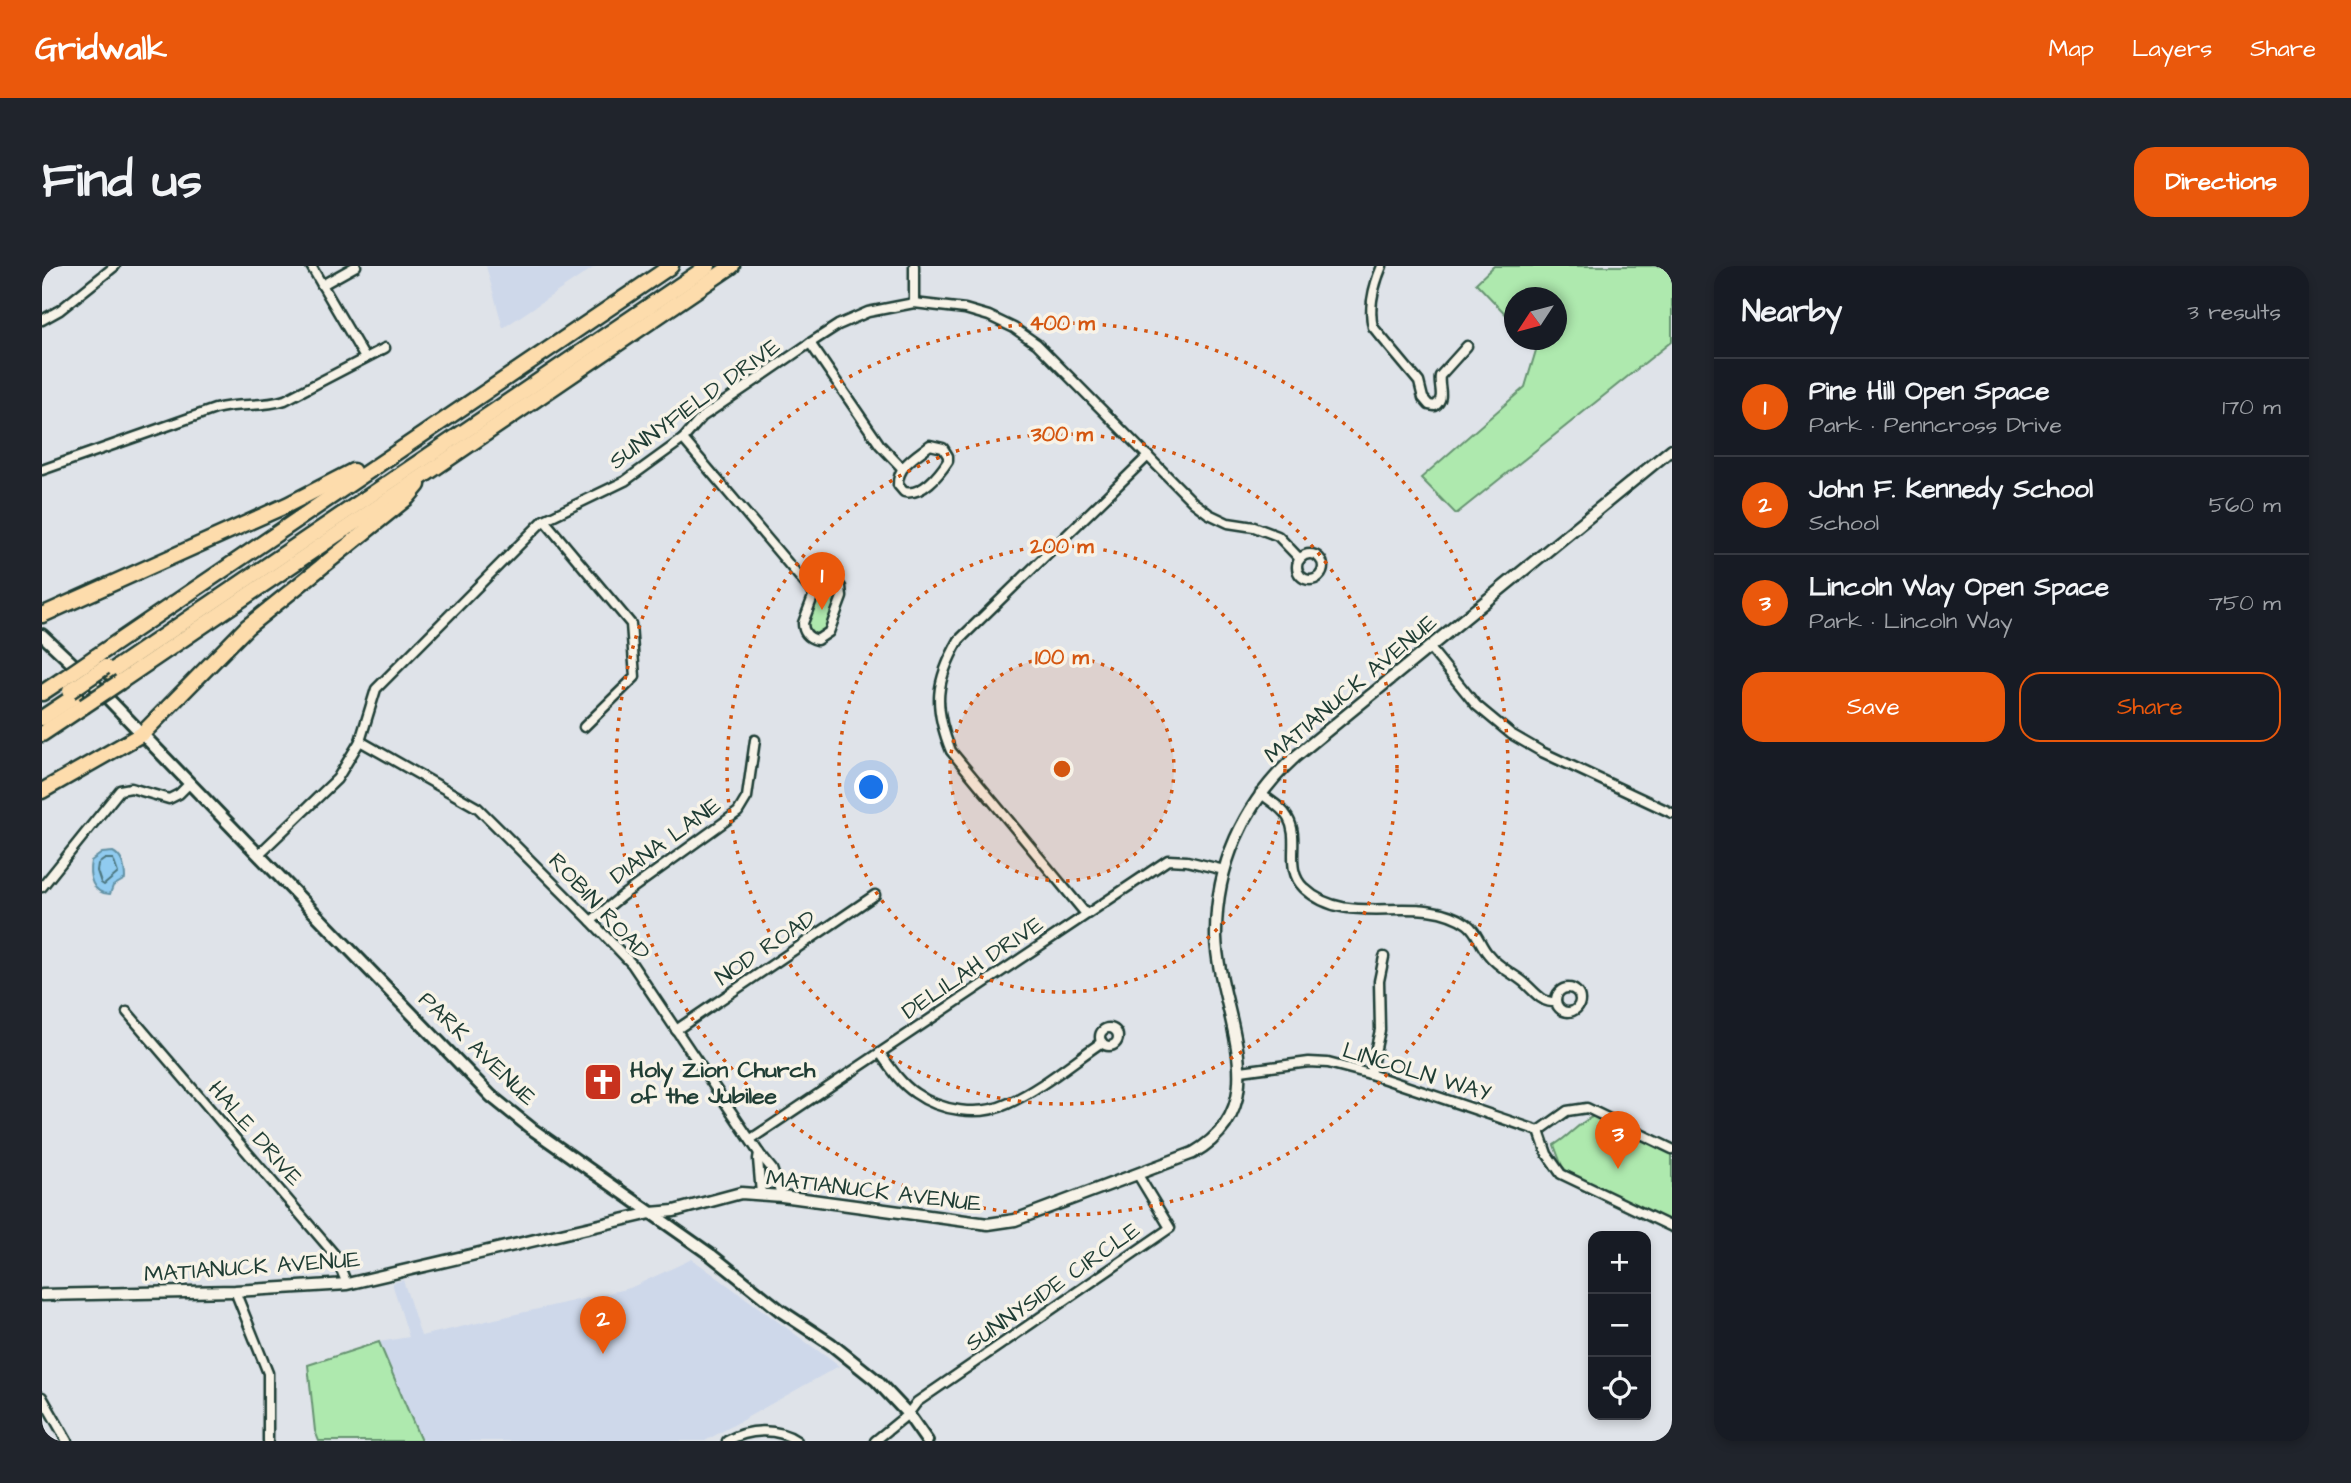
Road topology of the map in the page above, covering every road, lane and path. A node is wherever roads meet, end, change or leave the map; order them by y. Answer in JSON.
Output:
{"nodes":[{"id":1,"x":115,"y":266,"type":"edge"},
{"id":2,"x":311,"y":266,"type":"edge"},
{"id":3,"x":356,"y":266,"type":"edge"},
{"id":4,"x":671,"y":266,"type":"edge"},
{"id":5,"x":696,"y":266,"type":"edge"},
{"id":6,"x":708,"y":266,"type":"edge"},
{"id":7,"x":732,"y":266,"type":"edge"},
{"id":8,"x":914,"y":266,"type":"edge"},
{"id":9,"x":1382,"y":266,"type":"edge"},
{"id":10,"x":322,"y":285,"type":"junction"},
{"id":11,"x":914,"y":303,"type":"junction"},
{"id":12,"x":42,"y":320,"type":"edge"},
{"id":13,"x":810,"y":343,"type":"junction"},
{"id":14,"x":1467,"y":346,"type":"dead end"},
{"id":15,"x":385,"y":348,"type":"dead end"},
{"id":16,"x":365,"y":358,"type":"junction"},
{"id":17,"x":1440,"y":376,"type":"junction"},
{"id":18,"x":1417,"y":380,"type":"junction"},
{"id":19,"x":683,"y":439,"type":"junction"},
{"id":20,"x":405,"y":446,"type":"junction"},
{"id":21,"x":1672,"y":449,"type":"edge"},
{"id":22,"x":1148,"y":456,"type":"junction"},
{"id":23,"x":902,"y":468,"type":"junction"},
{"id":24,"x":42,"y":470,"type":"edge"},
{"id":25,"x":424,"y":474,"type":"junction"},
{"id":26,"x":544,"y":520,"type":"junction"},
{"id":27,"x":1300,"y":559,"type":"dead end"},
{"id":28,"x":814,"y":594,"type":"junction"},
{"id":29,"x":42,"y":615,"type":"edge"},
{"id":30,"x":42,"y":635,"type":"edge"},
{"id":31,"x":1429,"y":647,"type":"junction"},
{"id":32,"x":107,"y":670,"type":"junction"},
{"id":33,"x":42,"y":693,"type":"edge"},
{"id":34,"x":72,"y":693,"type":"junction"},
{"id":35,"x":42,"y":710,"type":"edge"},
{"id":36,"x":42,"y":718,"type":"edge"},
{"id":37,"x":584,"y":727,"type":"dead end"},
{"id":38,"x":42,"y":734,"type":"edge"},
{"id":39,"x":142,"y":734,"type":"junction"},
{"id":40,"x":755,"y":740,"type":"dead end"},
{"id":41,"x":360,"y":741,"type":"junction"},
{"id":42,"x":190,"y":783,"type":"junction"},
{"id":43,"x":42,"y":791,"type":"edge"},
{"id":44,"x":1261,"y":793,"type":"junction"},
{"id":45,"x":1672,"y":813,"type":"edge"},
{"id":46,"x":258,"y":853,"type":"junction"},
{"id":47,"x":1224,"y":870,"type":"junction"},
{"id":48,"x":42,"y":887,"type":"edge"},
{"id":49,"x":875,"y":895,"type":"dead end"},
{"id":50,"x":1086,"y":914,"type":"junction"},
{"id":51,"x":591,"y":921,"type":"junction"},
{"id":52,"x":1384,"y":957,"type":"dead end"},
{"id":53,"x":1556,"y":1002,"type":"dead end"},
{"id":54,"x":127,"y":1012,"type":"dead end"},
{"id":55,"x":676,"y":1030,"type":"junction"},
{"id":56,"x":1102,"y":1042,"type":"dead end"},
{"id":57,"x":880,"y":1053,"type":"junction"},
{"id":58,"x":1241,"y":1071,"type":"junction"},
{"id":59,"x":1370,"y":1074,"type":"junction"},
{"id":60,"x":1539,"y":1131,"type":"junction"},
{"id":61,"x":751,"y":1139,"type":"junction"},
{"id":62,"x":1672,"y":1149,"type":"edge"},
{"id":63,"x":759,"y":1153,"type":"junction"},
{"id":64,"x":1138,"y":1175,"type":"junction"},
{"id":65,"x":761,"y":1194,"type":"junction"},
{"id":66,"x":782,"y":1196,"type":"junction"},
{"id":67,"x":650,"y":1213,"type":"junction"},
{"id":68,"x":1672,"y":1227,"type":"edge"},
{"id":69,"x":347,"y":1284,"type":"junction"},
{"id":70,"x":235,"y":1291,"type":"junction"},
{"id":71,"x":42,"y":1295,"type":"edge"},
{"id":72,"x":42,"y":1396,"type":"edge"},
{"id":73,"x":908,"y":1414,"type":"junction"},
{"id":74,"x":67,"y":1441,"type":"edge"},
{"id":75,"x":268,"y":1441,"type":"edge"},
{"id":76,"x":727,"y":1441,"type":"edge"},
{"id":77,"x":797,"y":1441,"type":"edge"},
{"id":78,"x":875,"y":1441,"type":"edge"},
{"id":79,"x":927,"y":1441,"type":"edge"}],
"edges":[{"from":1,"to":12,"type":"street"},
{"from":2,"to":10,"type":"street"},
{"from":3,"to":10,"type":"street"},
{"from":4,"to":20,"type":"highway"},
{"from":5,"to":32,"type":"highway"},
{"from":6,"to":32,"type":"highway"},
{"from":7,"to":25,"type":"highway"},
{"from":8,"to":11,"type":"street"},
{"from":9,"to":18,"type":"street"},
{"from":10,"to":16,"type":"street"},
{"from":11,"to":13,"type":"street","name":"SUNNYFIELD DRIVE"},
{"from":11,"to":22,"type":"street","name":"SUNNYFIELD DRIVE"},
{"from":13,"to":19,"type":"street","name":"SUNNYFIELD DRIVE"},
{"from":13,"to":23,"type":"street"},
{"from":14,"to":17,"type":"street"},
{"from":15,"to":16,"type":"street"},
{"from":16,"to":24,"type":"street"},
{"from":17,"to":18,"type":"street"},
{"from":17,"to":18,"type":"street"},
{"from":19,"to":26,"type":"street","name":"SUNNYFIELD DRIVE"},
{"from":19,"to":28,"type":"street"},
{"from":20,"to":29,"type":"highway"},
{"from":20,"to":32,"type":"highway"},
{"from":21,"to":31,"type":"street","name":"MATIANUCK AVENUE"},
{"from":22,"to":27,"type":"street","name":"SUNNYFIELD DRIVE"},
{"from":22,"to":50,"type":"street"},
{"from":23,"to":23,"type":"street"},
{"from":25,"to":32,"type":"highway"},
{"from":25,"to":39,"type":"highway"},
{"from":26,"to":37,"type":"street"},
{"from":26,"to":41,"type":"street","name":"SUNNYFIELD DRIVE"},
{"from":28,"to":28,"type":"street"},
{"from":30,"to":39,"type":"main road","name":"PARK AVENUE"},
{"from":31,"to":44,"type":"street","name":"MATIANUCK AVENUE"},
{"from":31,"to":45,"type":"street"},
{"from":32,"to":34,"type":"highway","bridge":true},
{"from":32,"to":34,"type":"highway","bridge":true},
{"from":33,"to":34,"type":"highway"},
{"from":34,"to":35,"type":"highway"},
{"from":34,"to":36,"type":"highway"},
{"from":34,"to":38,"type":"highway"},
{"from":39,"to":42,"type":"main road","name":"PARK AVENUE"},
{"from":39,"to":43,"type":"highway"},
{"from":40,"to":51,"type":"street","name":"DIANA LANE"},
{"from":41,"to":46,"type":"street","name":"SUNNYFIELD DRIVE"},
{"from":41,"to":51,"type":"street","name":"ROBIN ROAD"},
{"from":42,"to":46,"type":"main road","name":"PARK AVENUE"},
{"from":42,"to":48,"type":"street"},
{"from":44,"to":47,"type":"street","name":"MATIANUCK AVENUE"},
{"from":44,"to":53,"type":"street"},
{"from":46,"to":67,"type":"main road","name":"PARK AVENUE"},
{"from":47,"to":50,"type":"street","name":"DELILAH DRIVE"},
{"from":47,"to":58,"type":"street","name":"MATIANUCK AVENUE"},
{"from":49,"to":55,"type":"street","name":"NOD ROAD"},
{"from":50,"to":57,"type":"street","name":"DELILAH DRIVE"},
{"from":51,"to":55,"type":"street","name":"ROBIN ROAD"},
{"from":52,"to":59,"type":"street"},
{"from":54,"to":69,"type":"street","name":"HALE DRIVE"},
{"from":55,"to":61,"type":"street","name":"ROBIN ROAD"},
{"from":56,"to":57,"type":"street"},
{"from":57,"to":61,"type":"street","name":"DELILAH DRIVE"},
{"from":58,"to":59,"type":"street","name":"LINCOLN WAY"},
{"from":58,"to":64,"type":"street","name":"MATIANUCK AVENUE"},
{"from":59,"to":60,"type":"street","name":"LINCOLN WAY"},
{"from":60,"to":62,"type":"street"},
{"from":60,"to":68,"type":"street"},
{"from":61,"to":63,"type":"street","name":"ROBIN ROAD"},
{"from":63,"to":65,"type":"street","name":"ROBIN ROAD"},
{"from":63,"to":66,"type":"street","name":"ROBIN ROAD"},
{"from":64,"to":66,"type":"street","name":"MATIANUCK AVENUE"},
{"from":64,"to":73,"type":"street","name":"SUNNYSIDE CIRCLE"},
{"from":65,"to":66,"type":"street","name":"MATIANUCK AVENUE"},
{"from":65,"to":67,"type":"street","name":"MATIANUCK AVENUE"},
{"from":67,"to":69,"type":"street","name":"MATIANUCK AVENUE"},
{"from":67,"to":73,"type":"main road","name":"PARK AVENUE"},
{"from":69,"to":70,"type":"street","name":"MATIANUCK AVENUE"},
{"from":70,"to":71,"type":"street","name":"MATIANUCK AVENUE"},
{"from":70,"to":75,"type":"street"},
{"from":72,"to":74,"type":"street"},
{"from":73,"to":78,"type":"street"},
{"from":73,"to":79,"type":"main road","name":"PARK AVENUE"},
{"from":76,"to":77,"type":"street"}]}
